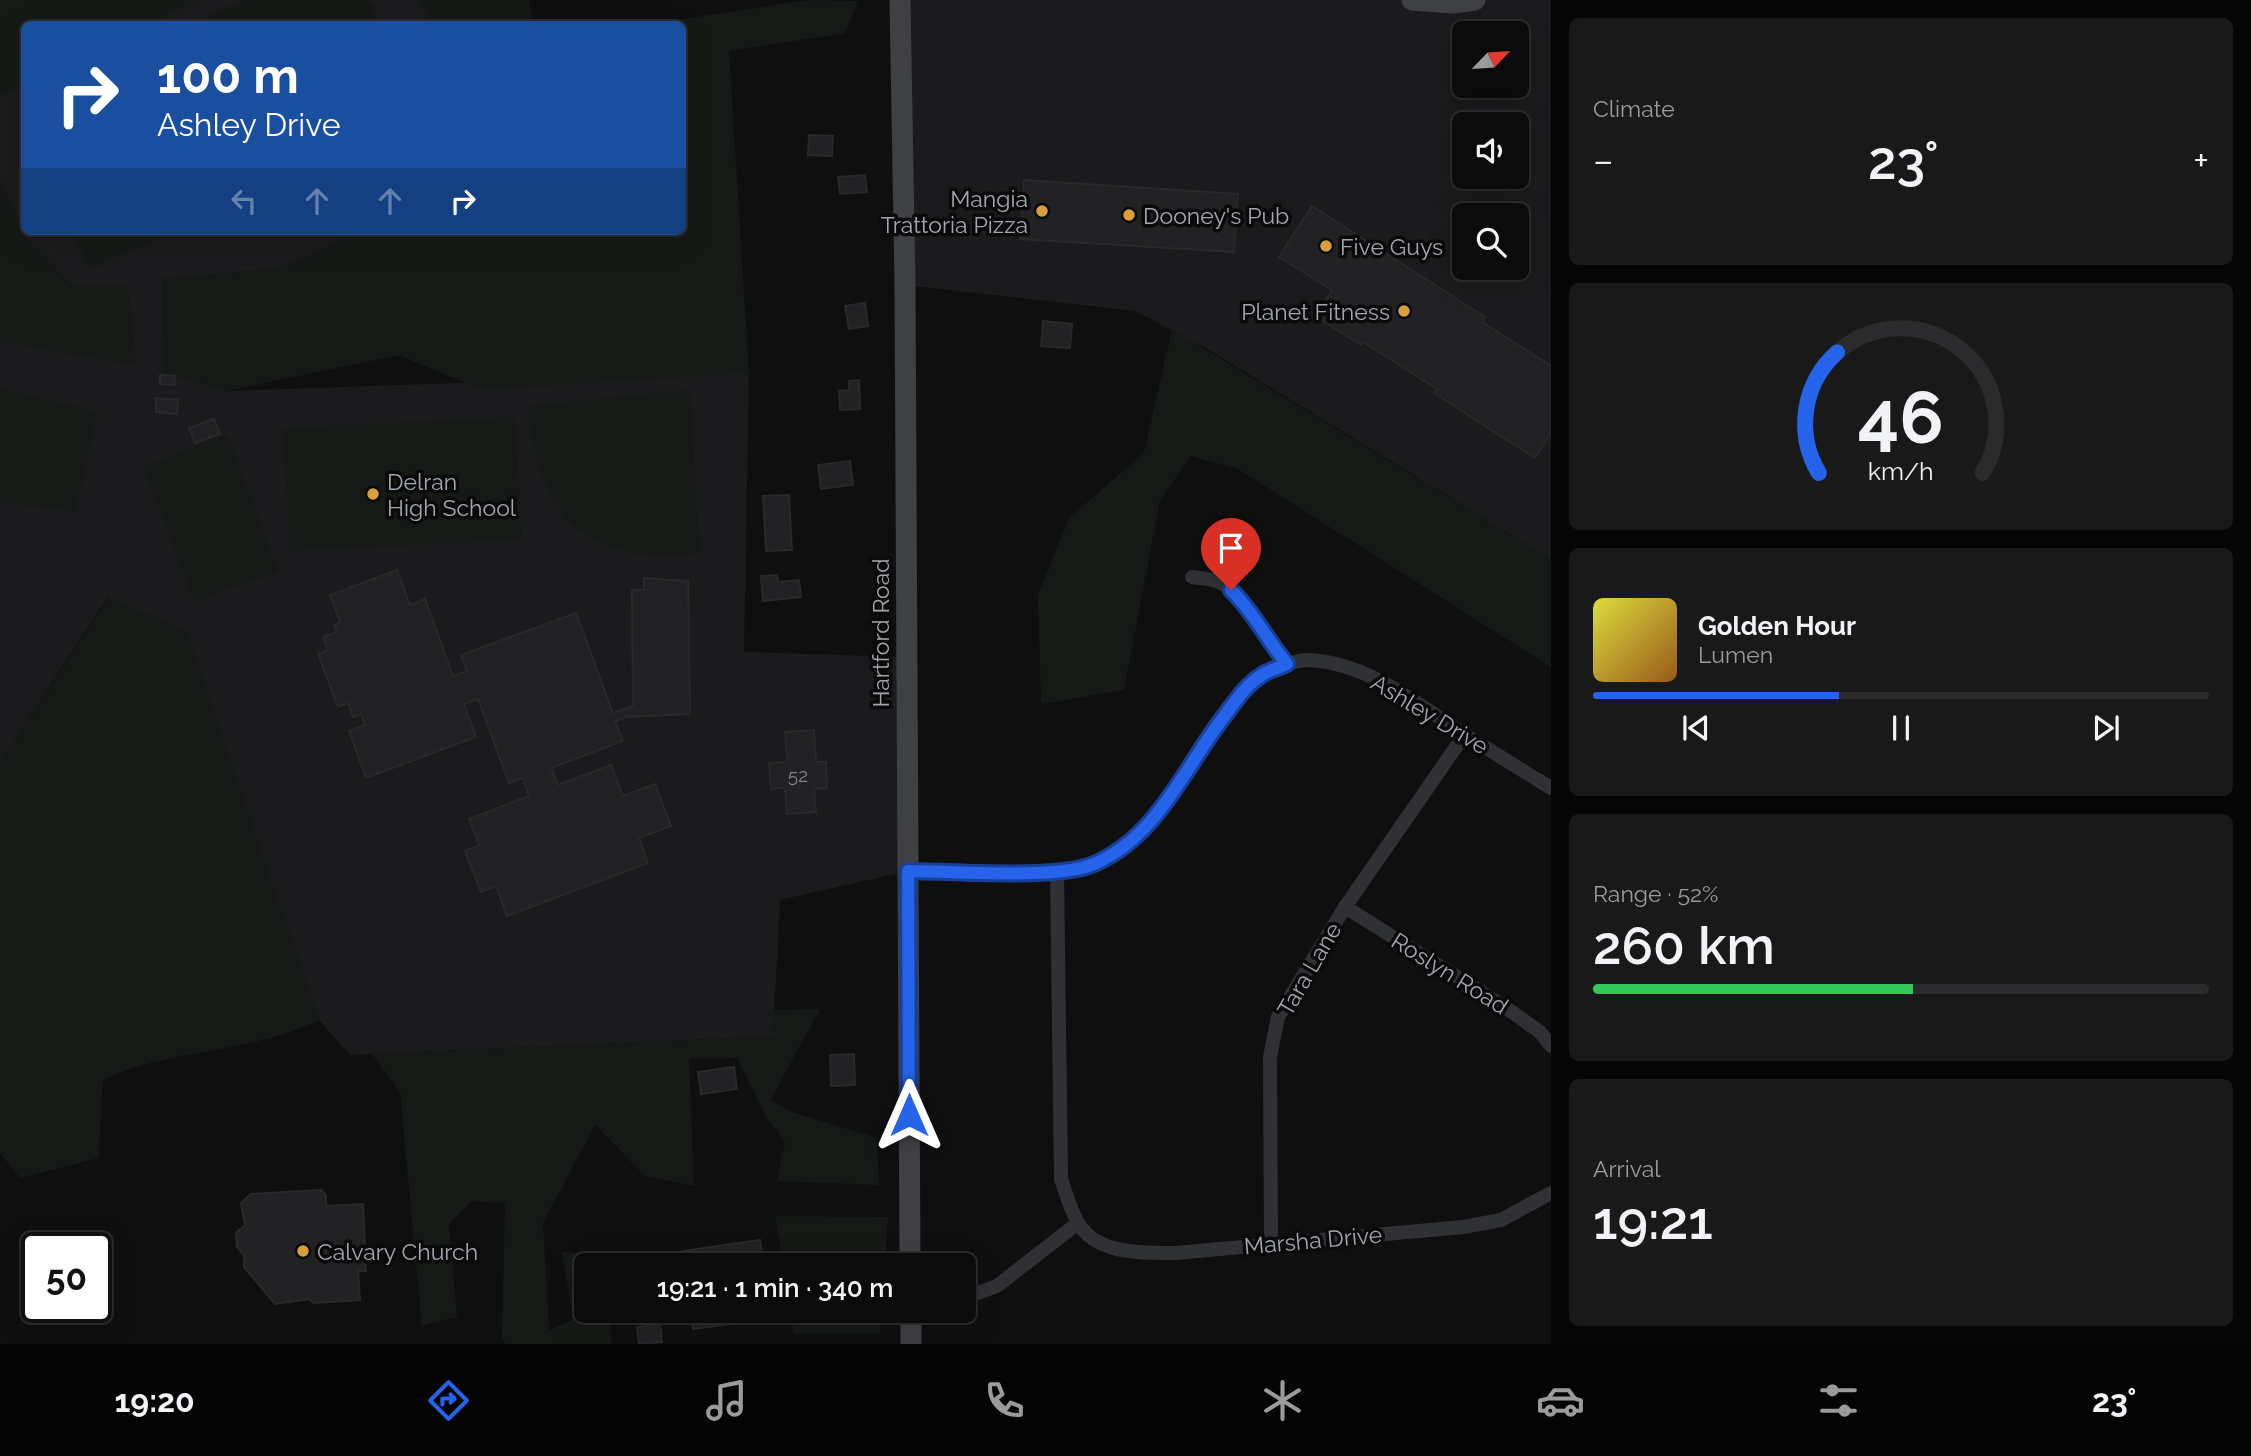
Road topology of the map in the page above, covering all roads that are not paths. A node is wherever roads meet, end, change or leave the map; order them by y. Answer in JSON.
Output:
{"nodes":[{"id":1,"x":900,"y":0,"type":"edge"},
{"id":2,"x":1412,"y":0,"type":"edge"},
{"id":3,"x":1475,"y":0,"type":"edge"},
{"id":4,"x":1192,"y":577,"type":"dead end"},
{"id":5,"x":1287,"y":664,"type":"junction"},
{"id":6,"x":1465,"y":734,"type":"junction"},
{"id":7,"x":1551,"y":788,"type":"edge"},
{"id":8,"x":908,"y":871,"type":"junction"},
{"id":9,"x":1058,"y":872,"type":"junction"},
{"id":10,"x":1345,"y":907,"type":"junction"},
{"id":11,"x":1551,"y":1046,"type":"edge"},
{"id":12,"x":1551,"y":1194,"type":"edge"},
{"id":13,"x":1078,"y":1223,"type":"junction"},
{"id":14,"x":1271,"y":1242,"type":"junction"},
{"id":15,"x":911,"y":1253,"type":"edge"},
{"id":16,"x":976,"y":1294,"type":"edge"},
{"id":17,"x":911,"y":1323,"type":"edge"},
{"id":18,"x":911,"y":1344,"type":"edge"}],
"edges":[{"from":1,"to":8,"type":"main road","name":"Hartford Road"},
{"from":2,"to":3,"type":"main road"},
{"from":4,"to":5,"type":"street"},
{"from":5,"to":6,"type":"street","name":"Ashley Drive"},
{"from":5,"to":9,"type":"street","name":"Ashley Drive"},
{"from":6,"to":7,"type":"street","name":"Ashley Drive"},
{"from":6,"to":10,"type":"street","name":"Tara Lane"},
{"from":8,"to":9,"type":"street","name":"Ashley Drive"},
{"from":8,"to":15,"type":"main road","name":"Hartford Road"},
{"from":9,"to":13,"type":"street"},
{"from":10,"to":11,"type":"street","name":"Roslyn Road"},
{"from":10,"to":14,"type":"street","name":"Tara Lane"},
{"from":12,"to":14,"type":"street","name":"Marsha Drive"},
{"from":13,"to":14,"type":"street","name":"Marsha Drive"},
{"from":13,"to":16,"type":"street"},
{"from":17,"to":18,"type":"main road"}]}
